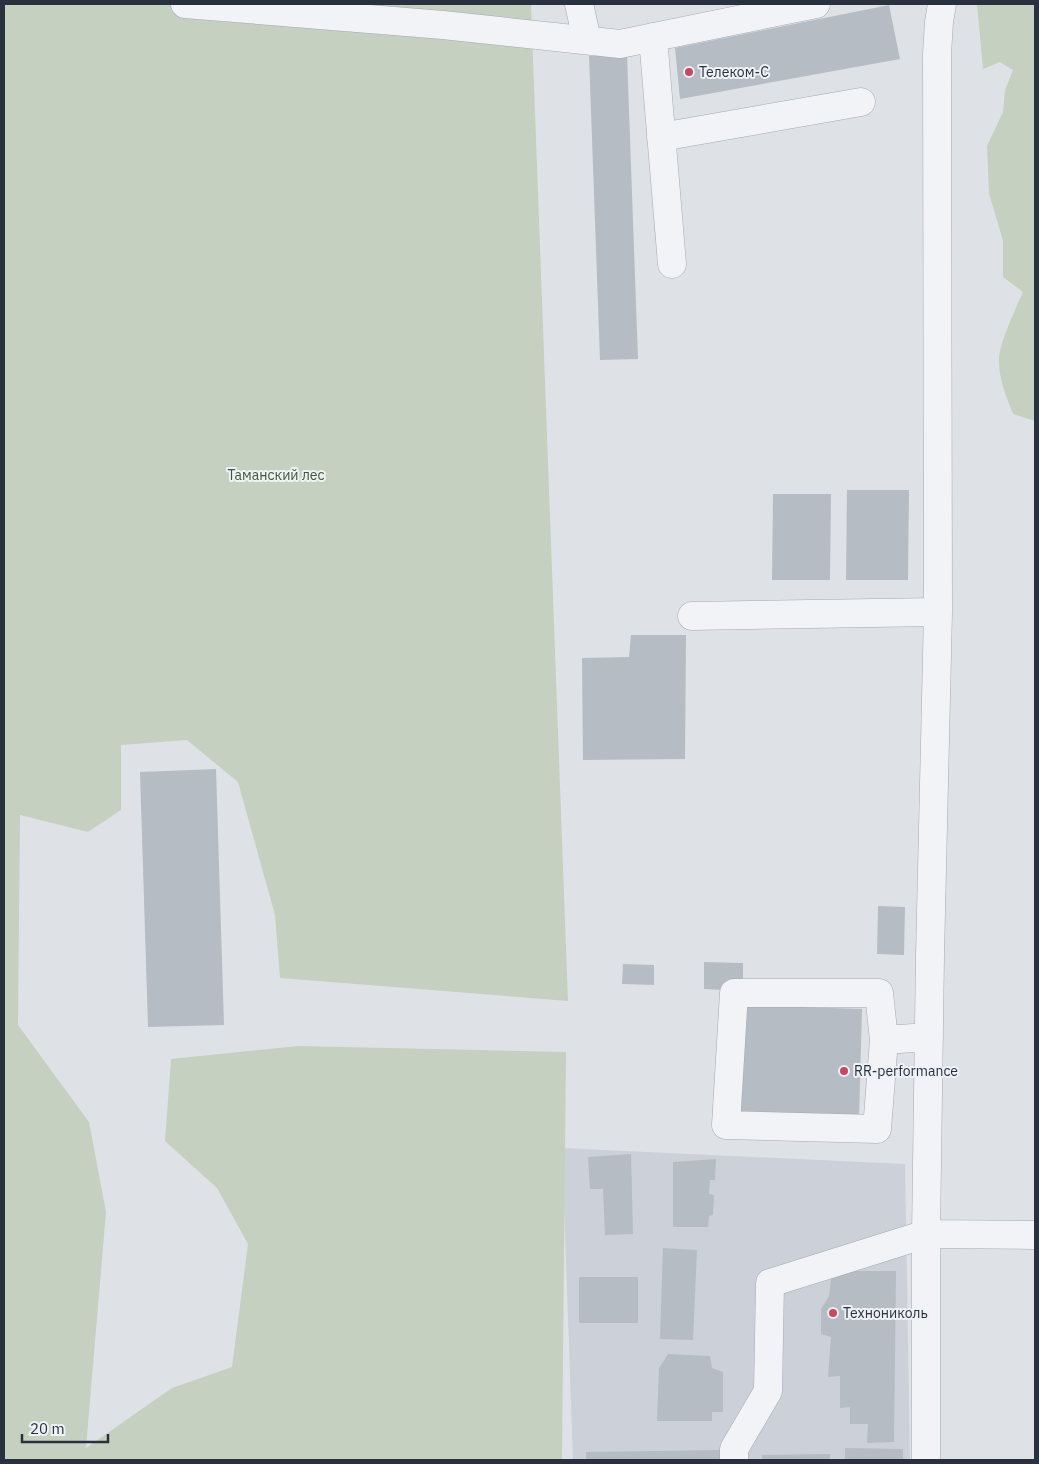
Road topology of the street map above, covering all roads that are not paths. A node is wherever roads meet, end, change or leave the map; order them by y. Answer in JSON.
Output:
{"nodes":[{"id":1,"x":185,"y":4,"type":"edge"},
{"id":2,"x":579,"y":4,"type":"edge"},
{"id":3,"x":816,"y":4,"type":"edge"},
{"id":4,"x":942,"y":4,"type":"edge"},
{"id":5,"x":783,"y":7,"type":"edge"},
{"id":6,"x":653,"y":37,"type":"junction"},
{"id":7,"x":587,"y":40,"type":"junction"},
{"id":8,"x":860,"y":102,"type":"dead end"},
{"id":9,"x":661,"y":137,"type":"junction"},
{"id":10,"x":672,"y":264,"type":"dead end"},
{"id":11,"x":938,"y":612,"type":"junction"},
{"id":12,"x":692,"y":616,"type":"dead end"},
{"id":13,"x":929,"y":1037,"type":"junction"},
{"id":14,"x":884,"y":1040,"type":"junction"},
{"id":15,"x":926,"y":1234,"type":"junction"},
{"id":16,"x":1035,"y":1235,"type":"edge"},
{"id":17,"x":734,"y":1460,"type":"edge"},
{"id":18,"x":926,"y":1460,"type":"edge"}],
"edges":[{"from":1,"to":7,"type":"street"},
{"from":2,"to":7,"type":"street"},
{"from":3,"to":5,"type":"street"},
{"from":4,"to":11,"type":"street"},
{"from":5,"to":6,"type":"street"},
{"from":6,"to":7,"type":"street"},
{"from":6,"to":9,"type":"street"},
{"from":8,"to":9,"type":"street"},
{"from":9,"to":10,"type":"street"},
{"from":11,"to":12,"type":"street"},
{"from":11,"to":13,"type":"street"},
{"from":13,"to":14,"type":"street"},
{"from":13,"to":15,"type":"street"},
{"from":14,"to":14,"type":"street"},
{"from":15,"to":16,"type":"street"},
{"from":15,"to":17,"type":"street"},
{"from":15,"to":18,"type":"street"}]}
